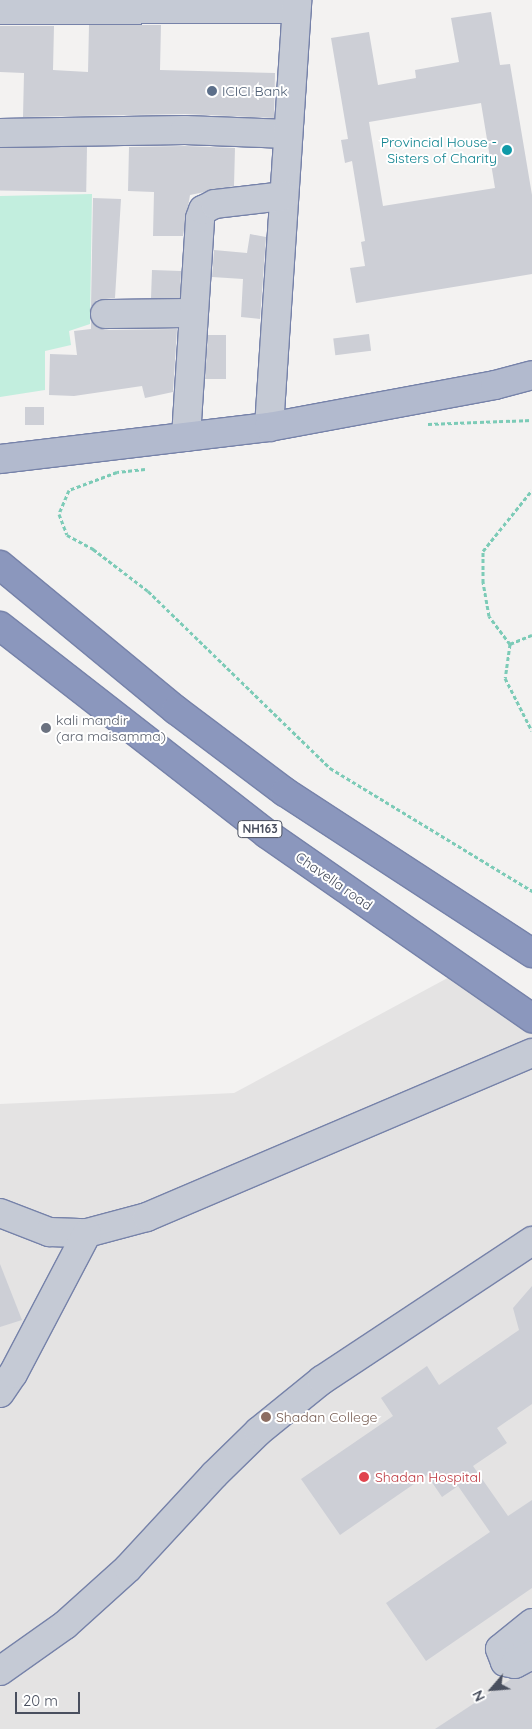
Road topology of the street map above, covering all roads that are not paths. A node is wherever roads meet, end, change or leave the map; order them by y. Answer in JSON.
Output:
{"nodes":[{"id":1,"x":297,"y":5,"type":"edge"},
{"id":2,"x":0,"y":10,"type":"edge"},
{"id":3,"x":0,"y":133,"type":"edge"},
{"id":4,"x":288,"y":134,"type":"junction"},
{"id":5,"x":284,"y":196,"type":"junction"},
{"id":6,"x":193,"y":313,"type":"junction"},
{"id":7,"x":105,"y":314,"type":"dead end"},
{"id":8,"x":532,"y":375,"type":"edge"},
{"id":9,"x":268,"y":427,"type":"junction"},
{"id":10,"x":186,"y":437,"type":"junction"},
{"id":11,"x":27,"y":456,"type":"junction"},
{"id":12,"x":0,"y":459,"type":"edge"},
{"id":13,"x":0,"y":477,"type":"edge"},
{"id":14,"x":0,"y":566,"type":"edge"},
{"id":15,"x":0,"y":626,"type":"edge"},
{"id":16,"x":532,"y":953,"type":"edge"},
{"id":17,"x":532,"y":1018,"type":"edge"},
{"id":18,"x":532,"y":1053,"type":"edge"},
{"id":19,"x":0,"y":1213,"type":"edge"},
{"id":20,"x":87,"y":1233,"type":"junction"},
{"id":21,"x":532,"y":1241,"type":"edge"},
{"id":22,"x":0,"y":1392,"type":"edge"},
{"id":23,"x":532,"y":1623,"type":"edge"},
{"id":24,"x":532,"y":1655,"type":"edge"},
{"id":25,"x":0,"y":1671,"type":"edge"}],
"edges":[{"from":1,"to":2,"type":"street"},
{"from":1,"to":4,"type":"street"},
{"from":3,"to":4,"type":"street"},
{"from":4,"to":5,"type":"street"},
{"from":5,"to":6,"type":"street"},
{"from":5,"to":9,"type":"street"},
{"from":6,"to":7,"type":"street"},
{"from":6,"to":10,"type":"street"},
{"from":8,"to":9,"type":"main road"},
{"from":9,"to":10,"type":"main road"},
{"from":10,"to":11,"type":"main road"},
{"from":11,"to":12,"type":"main road"},
{"from":11,"to":13,"type":"main road"},
{"from":14,"to":16,"type":"highway"},
{"from":15,"to":17,"type":"highway","name":"Chavella road","number":"NH163"},
{"from":18,"to":20,"type":"street"},
{"from":19,"to":20,"type":"street"},
{"from":20,"to":22,"type":"street"},
{"from":21,"to":25,"type":"street"},
{"from":23,"to":24,"type":"street"}]}
